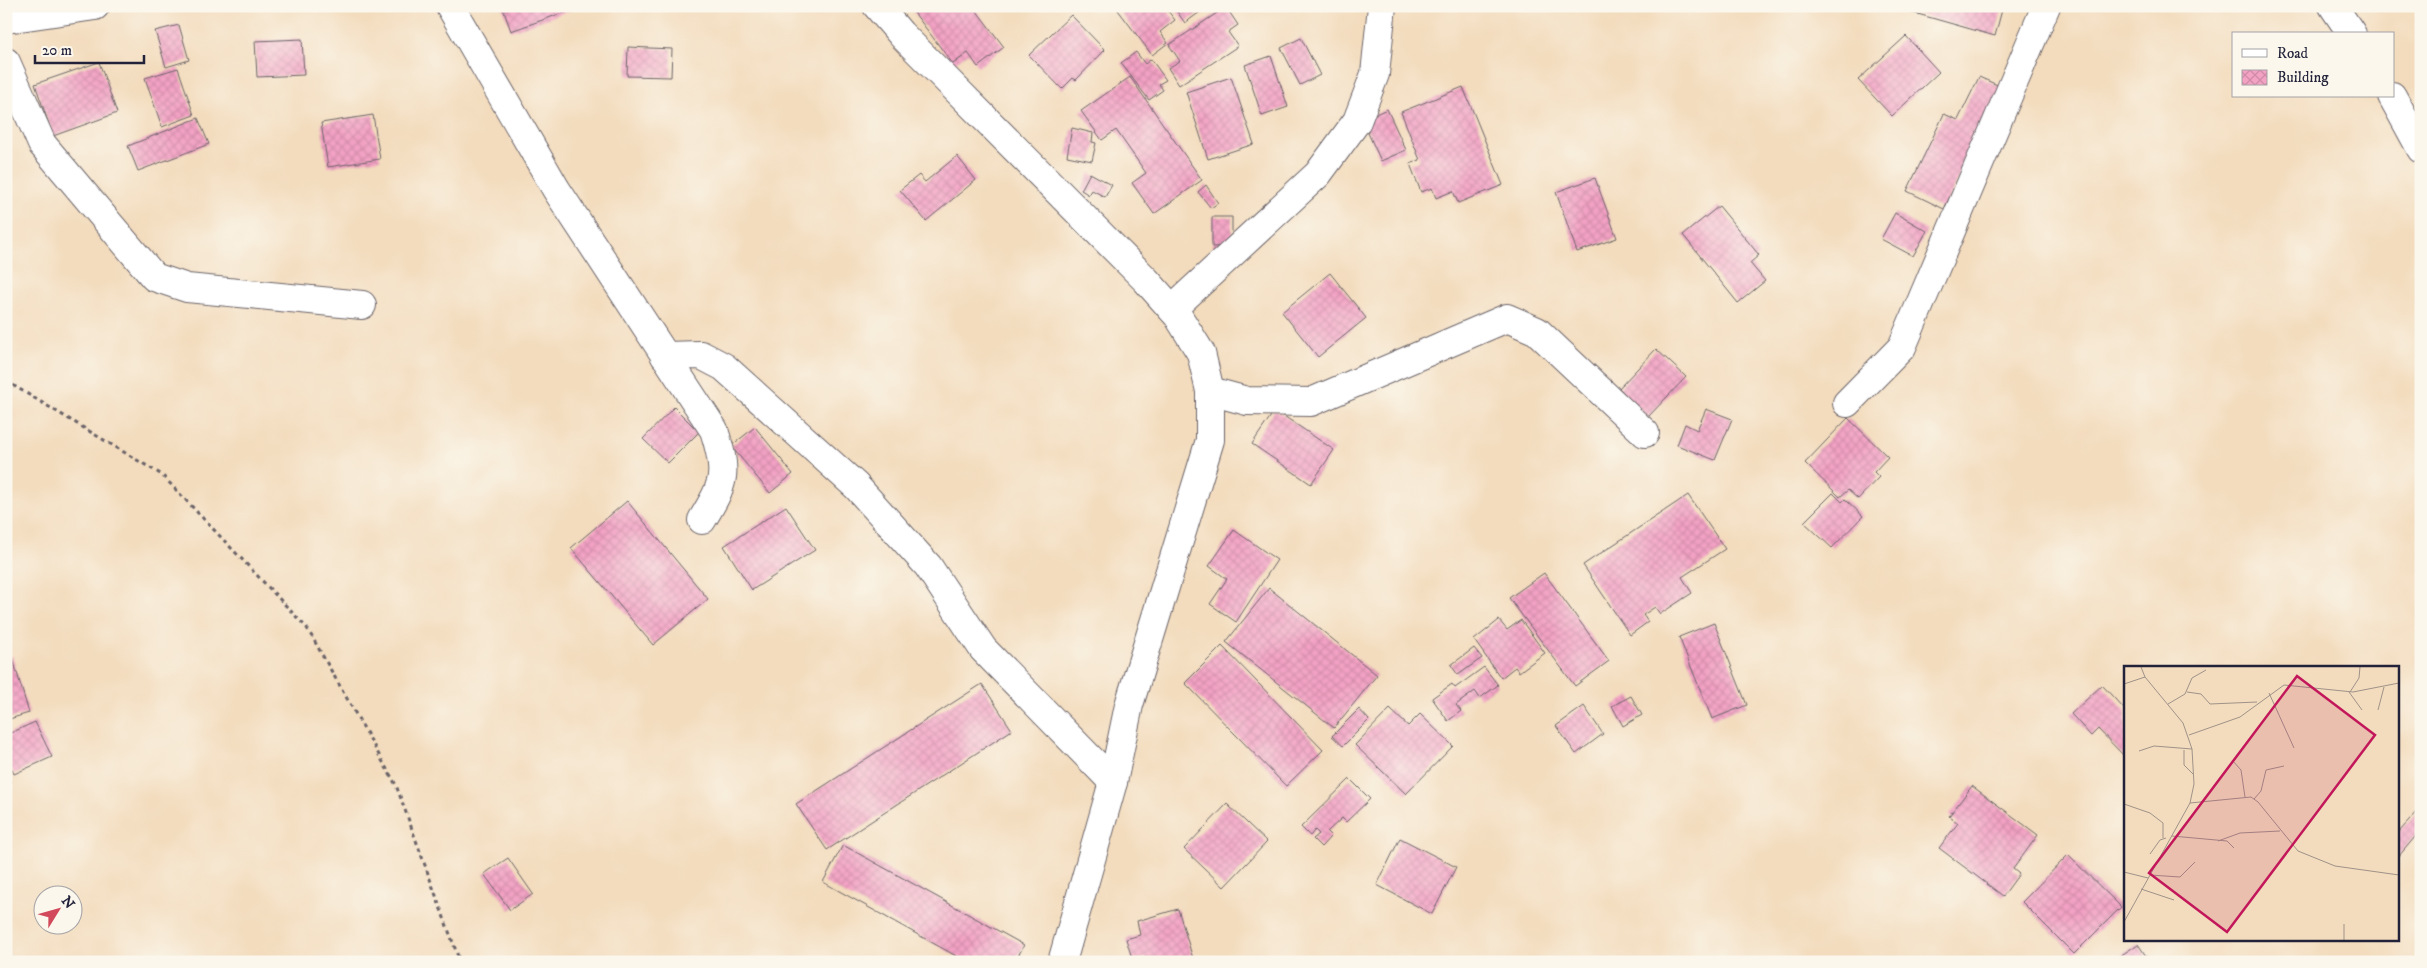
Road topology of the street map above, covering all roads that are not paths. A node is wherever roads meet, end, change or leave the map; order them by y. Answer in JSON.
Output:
{"nodes":[{"id":1,"x":95,"y":6,"type":"edge"},
{"id":2,"x":450,"y":6,"type":"edge"},
{"id":3,"x":876,"y":6,"type":"edge"},
{"id":4,"x":1382,"y":6,"type":"edge"},
{"id":5,"x":2046,"y":6,"type":"edge"},
{"id":6,"x":2333,"y":6,"type":"edge"},
{"id":7,"x":6,"y":19,"type":"edge"},
{"id":8,"x":2351,"y":32,"type":"edge"},
{"id":9,"x":6,"y":62,"type":"edge"},
{"id":10,"x":2393,"y":98,"type":"edge"},
{"id":11,"x":2421,"y":149,"type":"edge"},
{"id":12,"x":362,"y":305,"type":"dead end"},
{"id":13,"x":1172,"y":309,"type":"junction"},
{"id":14,"x":665,"y":356,"type":"junction"},
{"id":15,"x":1210,"y":390,"type":"junction"},
{"id":16,"x":1847,"y":402,"type":"dead end"},
{"id":17,"x":1645,"y":433,"type":"dead end"},
{"id":18,"x":702,"y":520,"type":"dead end"},
{"id":19,"x":1113,"y":782,"type":"junction"},
{"id":20,"x":1062,"y":962,"type":"edge"}],
"edges":[{"from":1,"to":7,"type":"street"},
{"from":2,"to":14,"type":"street"},
{"from":3,"to":13,"type":"street"},
{"from":4,"to":13,"type":"street"},
{"from":5,"to":16,"type":"street"},
{"from":6,"to":8,"type":"street"},
{"from":9,"to":12,"type":"street"},
{"from":10,"to":11,"type":"street"},
{"from":13,"to":15,"type":"street"},
{"from":14,"to":18,"type":"street"},
{"from":14,"to":19,"type":"street"},
{"from":15,"to":17,"type":"street"},
{"from":15,"to":19,"type":"street"},
{"from":19,"to":20,"type":"street"}]}
